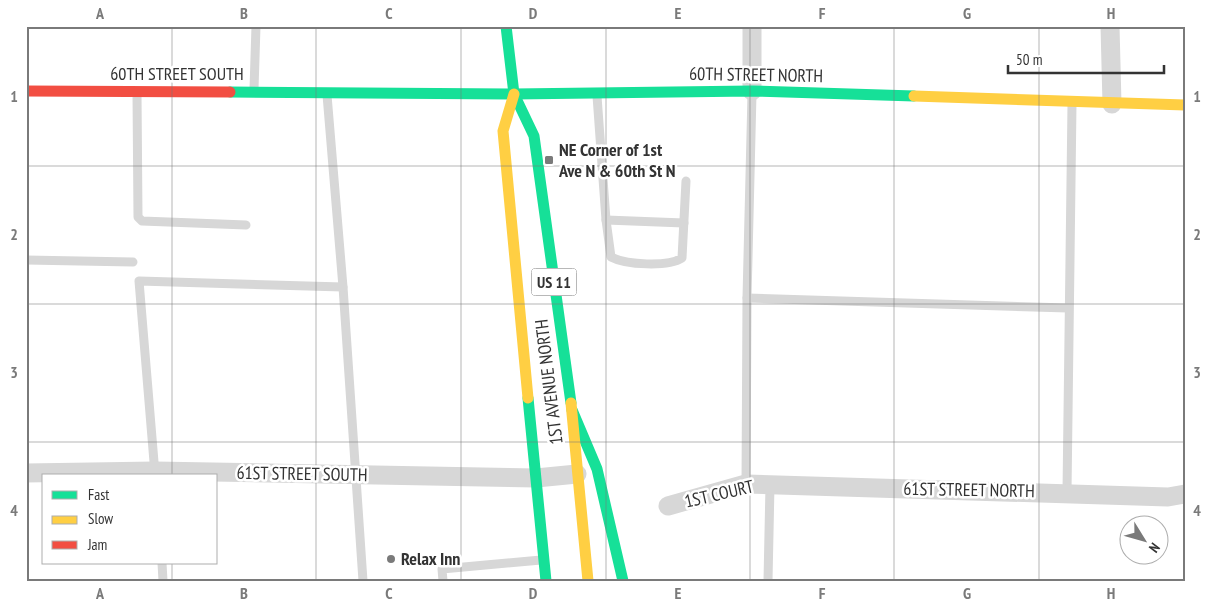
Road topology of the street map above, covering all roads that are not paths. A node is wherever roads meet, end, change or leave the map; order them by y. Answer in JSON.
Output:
{"nodes":[{"id":1,"x":256,"y":26,"type":"edge"},
{"id":2,"x":506,"y":26,"type":"edge"},
{"id":3,"x":752,"y":26,"type":"edge"},
{"id":4,"x":1110,"y":26,"type":"edge"},
{"id":5,"x":26,"y":91,"type":"edge"},
{"id":6,"x":752,"y":91,"type":"junction"},
{"id":7,"x":137,"y":92,"type":"junction"},
{"id":8,"x":254,"y":92,"type":"junction"},
{"id":9,"x":327,"y":92,"type":"junction"},
{"id":10,"x":596,"y":93,"type":"junction"},
{"id":11,"x":514,"y":94,"type":"junction"},
{"id":12,"x":1072,"y":101,"type":"junction"},
{"id":13,"x":1112,"y":104,"type":"junction"},
{"id":14,"x":1185,"y":105,"type":"edge"},
{"id":15,"x":686,"y":181,"type":"dead end"},
{"id":16,"x":606,"y":220,"type":"junction"},
{"id":17,"x":684,"y":224,"type":"junction"},
{"id":18,"x":246,"y":225,"type":"dead end"},
{"id":19,"x":26,"y":260,"type":"edge"},
{"id":20,"x":134,"y":262,"type":"dead end"},
{"id":21,"x":344,"y":287,"type":"junction"},
{"id":22,"x":747,"y":298,"type":"junction"},
{"id":23,"x":1068,"y":308,"type":"junction"},
{"id":24,"x":572,"y":410,"type":"junction"},
{"id":25,"x":26,"y":473,"type":"edge"},
{"id":26,"x":155,"y":473,"type":"edge"},
{"id":27,"x":577,"y":474,"type":"junction"},
{"id":28,"x":357,"y":476,"type":"junction"},
{"id":29,"x":536,"y":478,"type":"junction"},
{"id":30,"x":746,"y":484,"type":"junction"},
{"id":31,"x":770,"y":485,"type":"junction"},
{"id":32,"x":1067,"y":492,"type":"junction"},
{"id":33,"x":1177,"y":495,"type":"edge"},
{"id":34,"x":668,"y":506,"type":"dead end"},
{"id":35,"x":544,"y":560,"type":"junction"},
{"id":36,"x":162,"y":564,"type":"edge"},
{"id":37,"x":163,"y":581,"type":"edge"},
{"id":38,"x":363,"y":581,"type":"edge"},
{"id":39,"x":443,"y":581,"type":"edge"},
{"id":40,"x":546,"y":581,"type":"edge"},
{"id":41,"x":588,"y":581,"type":"edge"},
{"id":42,"x":623,"y":581,"type":"edge"},
{"id":43,"x":768,"y":581,"type":"edge"}],
"edges":[{"from":1,"to":8,"type":"lane"},
{"from":2,"to":11,"type":"main road","name":"1ST AVENUE NORTH","number":"US 11"},
{"from":3,"to":6,"type":"street"},
{"from":4,"to":13,"type":"street"},
{"from":5,"to":7,"type":"main road","name":"60TH STREET SOUTH"},
{"from":6,"to":10,"type":"main road","name":"60TH STREET NORTH"},
{"from":6,"to":12,"type":"main road","name":"60TH STREET NORTH"},
{"from":6,"to":22,"type":"lane"},
{"from":7,"to":8,"type":"main road","name":"60TH STREET SOUTH"},
{"from":7,"to":18,"type":"lane"},
{"from":8,"to":9,"type":"main road","name":"60TH STREET SOUTH"},
{"from":9,"to":11,"type":"main road","name":"60TH STREET NORTH"},
{"from":9,"to":21,"type":"lane"},
{"from":10,"to":11,"type":"main road","name":"60TH STREET NORTH"},
{"from":10,"to":16,"type":"lane"},
{"from":11,"to":24,"type":"main road","name":"1ST AVENUE NORTH","number":"US 11"},
{"from":11,"to":29,"type":"main road","name":"1ST AVENUE NORTH","number":"US 11"},
{"from":12,"to":13,"type":"main road","name":"60TH STREET NORTH"},
{"from":12,"to":23,"type":"lane"},
{"from":13,"to":14,"type":"main road","name":"60TH STREET NORTH"},
{"from":15,"to":17,"type":"lane"},
{"from":16,"to":17,"type":"lane"},
{"from":16,"to":17,"type":"lane"},
{"from":19,"to":20,"type":"lane"},
{"from":21,"to":26,"type":"lane"},
{"from":21,"to":28,"type":"lane"},
{"from":22,"to":23,"type":"lane"},
{"from":22,"to":30,"type":"lane"},
{"from":23,"to":32,"type":"lane"},
{"from":24,"to":27,"type":"main road","name":"1ST AVENUE NORTH","number":"US 11"},
{"from":24,"to":42,"type":"main road"},
{"from":25,"to":26,"type":"street","name":"61ST STREET SOUTH"},
{"from":26,"to":28,"type":"street","name":"61ST STREET SOUTH"},
{"from":27,"to":29,"type":"street","name":"61ST STREET SOUTH"},
{"from":27,"to":41,"type":"main road","name":"1ST AVENUE NORTH","number":"US 11"},
{"from":28,"to":29,"type":"street","name":"61ST STREET SOUTH"},
{"from":28,"to":38,"type":"lane"},
{"from":29,"to":35,"type":"main road","name":"1ST AVENUE NORTH","number":"US 11"},
{"from":30,"to":31,"type":"street","name":"1ST COURT"},
{"from":30,"to":34,"type":"street","name":"1ST COURT"},
{"from":31,"to":32,"type":"street","name":"61ST STREET NORTH"},
{"from":31,"to":43,"type":"lane"},
{"from":32,"to":33,"type":"street","name":"61ST STREET NORTH"},
{"from":35,"to":39,"type":"lane"},
{"from":35,"to":40,"type":"main road","name":"1ST AVENUE NORTH","number":"US 11"},
{"from":36,"to":37,"type":"lane"}]}
